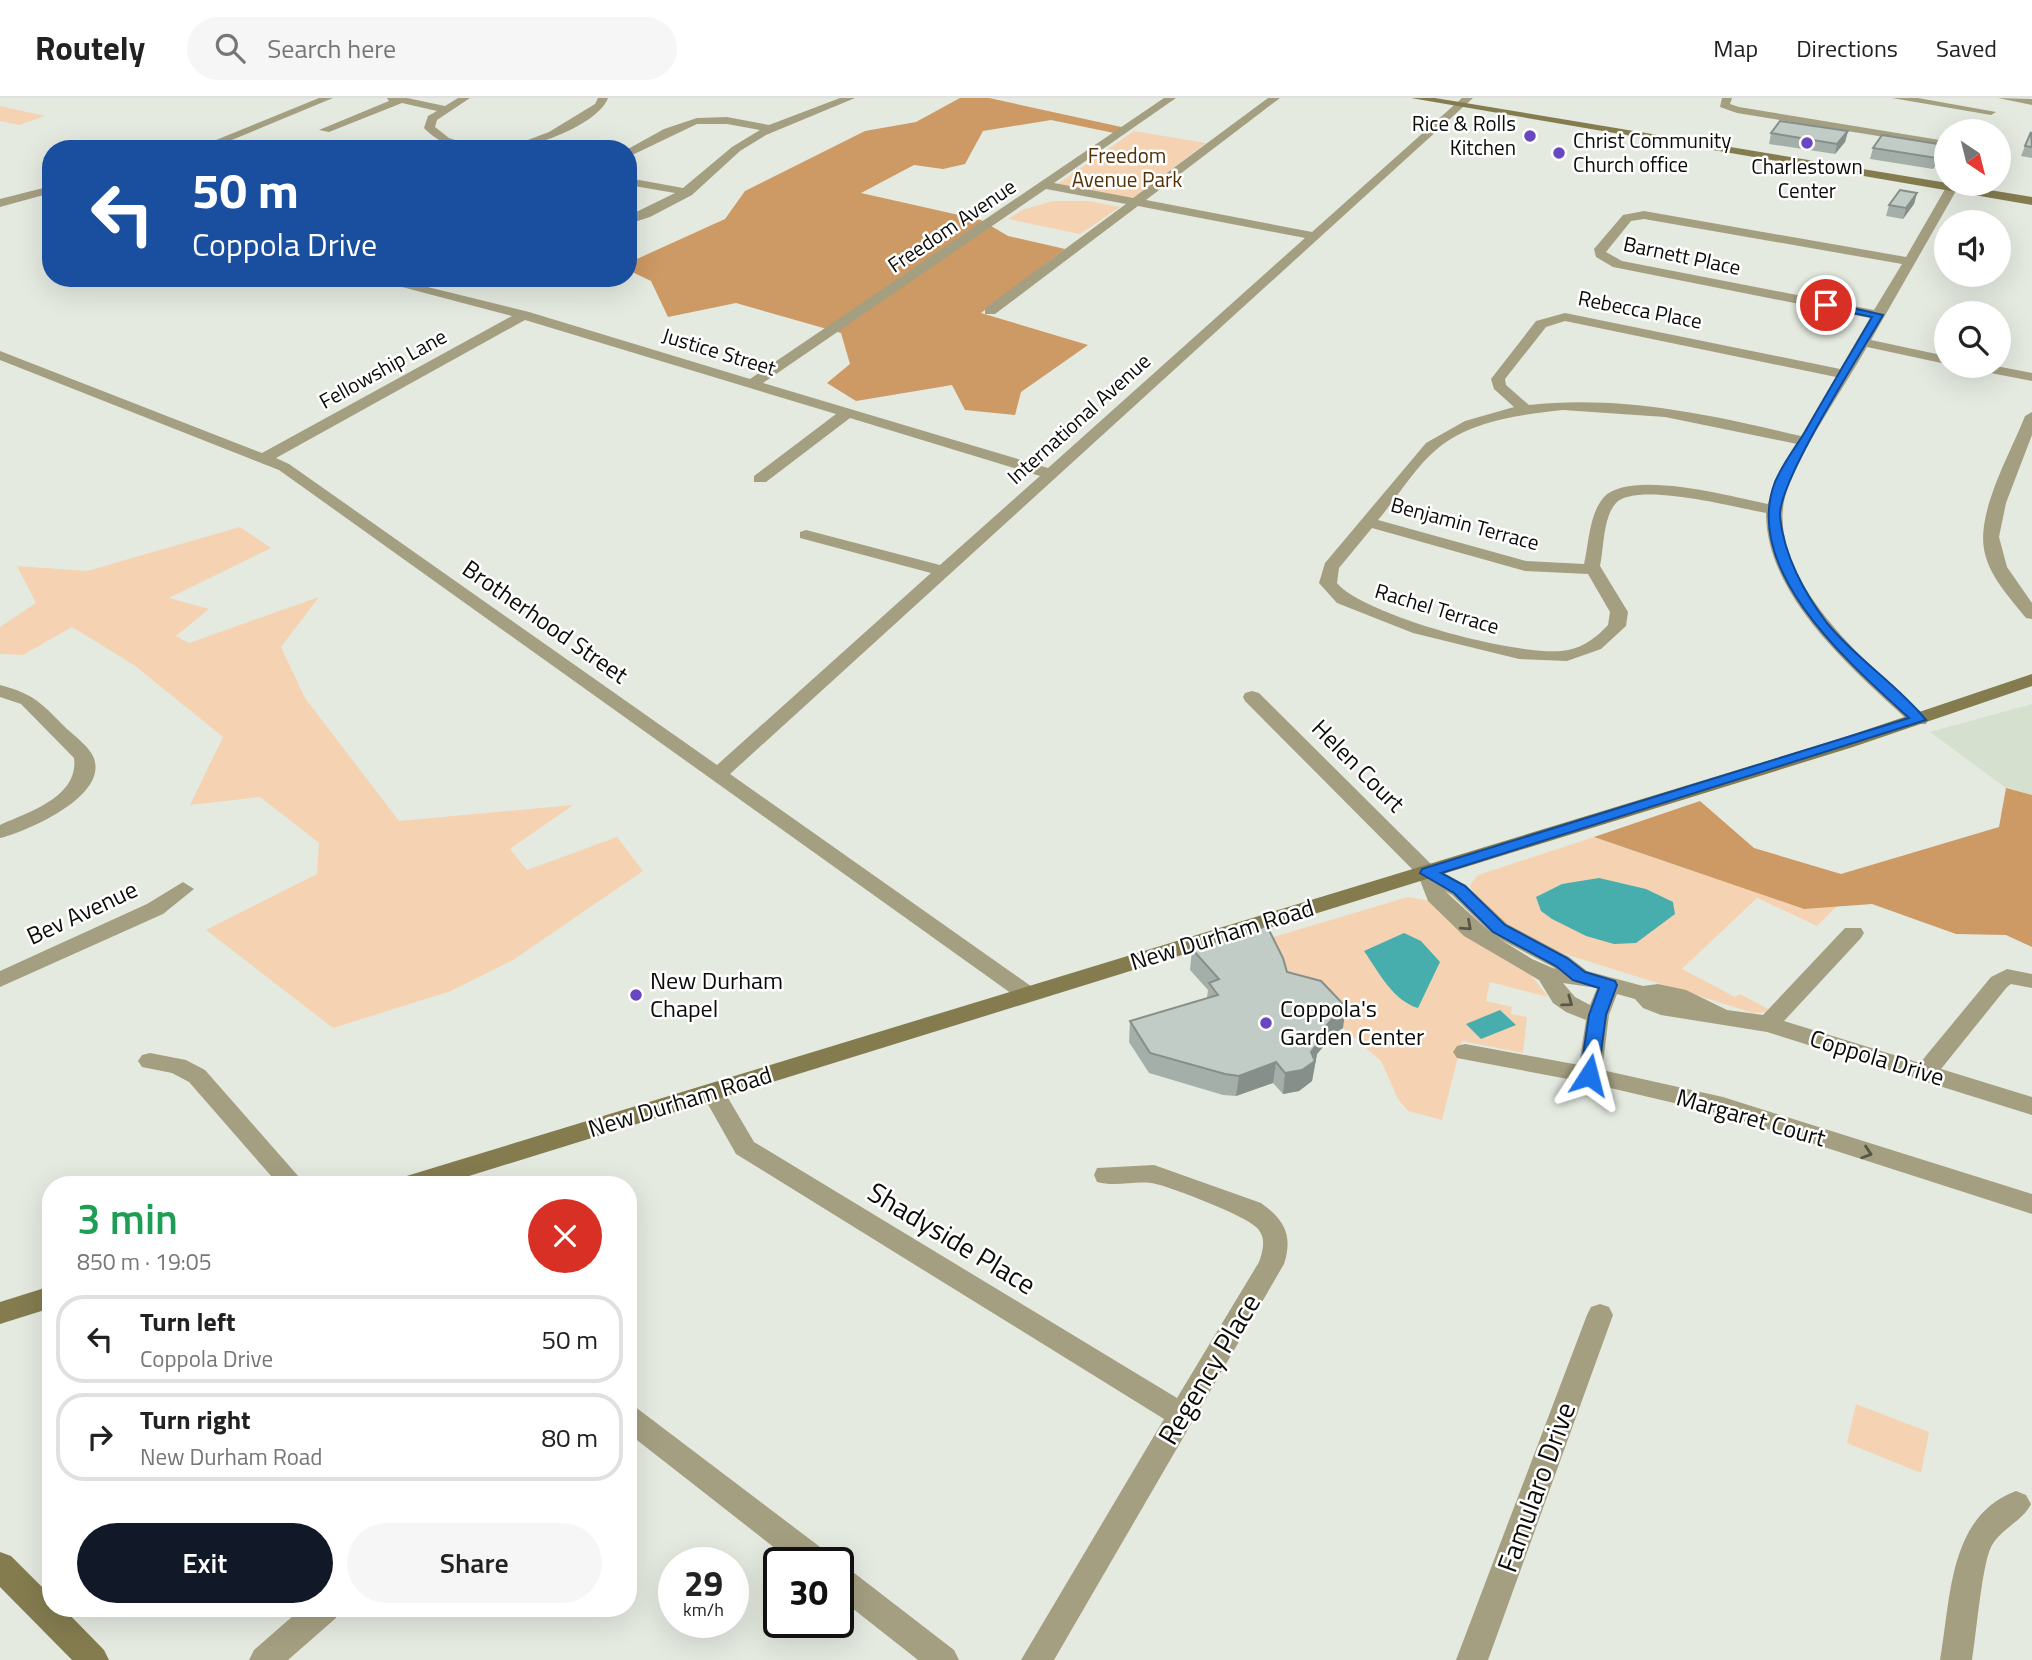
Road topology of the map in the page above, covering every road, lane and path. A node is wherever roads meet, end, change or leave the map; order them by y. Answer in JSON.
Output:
{"nodes":[{"id":1,"x":328,"y":98,"type":"edge"},
{"id":2,"x":465,"y":98,"type":"edge"},
{"id":3,"x":603,"y":98,"type":"edge"},
{"id":4,"x":814,"y":98,"type":"edge"},
{"id":5,"x":850,"y":98,"type":"edge"},
{"id":6,"x":1171,"y":98,"type":"edge"},
{"id":7,"x":1275,"y":98,"type":"edge"},
{"id":8,"x":1416,"y":98,"type":"edge"},
{"id":9,"x":1727,"y":98,"type":"edge"},
{"id":10,"x":1897,"y":98,"type":"edge"},
{"id":11,"x":1992,"y":98,"type":"edge"},
{"id":12,"x":2003,"y":98,"type":"edge"},
{"id":13,"x":396,"y":99,"type":"edge"},
{"id":14,"x":1464,"y":102,"type":"edge"},
{"id":15,"x":2032,"y":102,"type":"edge"},
{"id":16,"x":837,"y":103,"type":"junction"},
{"id":17,"x":445,"y":109,"type":"junction"},
{"id":18,"x":772,"y":129,"type":"junction"},
{"id":19,"x":325,"y":130,"type":"dead end"},
{"id":20,"x":221,"y":140,"type":"edge"},
{"id":21,"x":445,"y":140,"type":"edge"},
{"id":22,"x":533,"y":140,"type":"edge"},
{"id":23,"x":1934,"y":142,"type":"edge"},
{"id":24,"x":637,"y":149,"type":"edge"},
{"id":25,"x":637,"y":183,"type":"edge"},
{"id":26,"x":1934,"y":183,"type":"edge"},
{"id":27,"x":1046,"y":185,"type":"junction"},
{"id":28,"x":42,"y":192,"type":"edge"},
{"id":29,"x":688,"y":192,"type":"junction"},
{"id":30,"x":31,"y":194,"type":"junction"},
{"id":31,"x":1947,"y":196,"type":"edge"},
{"id":32,"x":2006,"y":196,"type":"edge"},
{"id":33,"x":42,"y":197,"type":"edge"},
{"id":34,"x":1134,"y":201,"type":"junction"},
{"id":35,"x":2032,"y":201,"type":"edge"},
{"id":36,"x":0,"y":202,"type":"edge"},
{"id":37,"x":637,"y":216,"type":"edge"},
{"id":38,"x":1314,"y":236,"type":"junction"},
{"id":39,"x":1909,"y":261,"type":"junction"},
{"id":40,"x":408,"y":287,"type":"edge"},
{"id":41,"x":990,"y":311,"type":"dead end"},
{"id":42,"x":524,"y":315,"type":"junction"},
{"id":43,"x":1878,"y":315,"type":"junction"},
{"id":44,"x":1862,"y":342,"type":"junction"},
{"id":45,"x":0,"y":355,"type":"edge"},
{"id":46,"x":1934,"y":357,"type":"edge"},
{"id":47,"x":2011,"y":373,"type":"edge"},
{"id":48,"x":1844,"y":374,"type":"junction"},
{"id":49,"x":2032,"y":377,"type":"edge"},
{"id":50,"x":753,"y":383,"type":"junction"},
{"id":51,"x":1527,"y":411,"type":"junction"},
{"id":52,"x":846,"y":414,"type":"junction"},
{"id":53,"x":2032,"y":416,"type":"edge"},
{"id":54,"x":1805,"y":441,"type":"junction"},
{"id":55,"x":263,"y":459,"type":"junction"},
{"id":56,"x":2024,"y":462,"type":"edge"},
{"id":57,"x":1050,"y":474,"type":"junction"},
{"id":58,"x":760,"y":479,"type":"dead end"},
{"id":59,"x":1775,"y":510,"type":"junction"},
{"id":60,"x":1368,"y":522,"type":"junction"},
{"id":61,"x":806,"y":535,"type":"dead end"},
{"id":62,"x":1593,"y":569,"type":"junction"},
{"id":63,"x":942,"y":570,"type":"junction"},
{"id":64,"x":2032,"y":614,"type":"edge"},
{"id":65,"x":2032,"y":680,"type":"edge"},
{"id":66,"x":0,"y":691,"type":"edge"},
{"id":67,"x":1252,"y":696,"type":"dead end"},
{"id":68,"x":1919,"y":720,"type":"junction"},
{"id":69,"x":719,"y":774,"type":"junction"},
{"id":70,"x":0,"y":832,"type":"edge"},
{"id":71,"x":1428,"y":873,"type":"junction"},
{"id":72,"x":183,"y":889,"type":"dead end"},
{"id":73,"x":1853,"y":933,"type":"dead end"},
{"id":74,"x":1549,"y":976,"type":"junction"},
{"id":75,"x":1579,"y":976,"type":"junction"},
{"id":76,"x":0,"y":980,"type":"edge"},
{"id":77,"x":2032,"y":981,"type":"edge"},
{"id":78,"x":1609,"y":985,"type":"junction"},
{"id":79,"x":1027,"y":994,"type":"junction"},
{"id":80,"x":1598,"y":1015,"type":"junction"},
{"id":81,"x":1768,"y":1024,"type":"junction"},
{"id":82,"x":1465,"y":1052,"type":"dead end"},
{"id":83,"x":150,"y":1061,"type":"dead end"},
{"id":84,"x":1926,"y":1073,"type":"junction"},
{"id":85,"x":1589,"y":1075,"type":"junction"},
{"id":86,"x":713,"y":1091,"type":"junction"},
{"id":87,"x":2032,"y":1106,"type":"edge"},
{"id":88,"x":1106,"y":1175,"type":"dead end"},
{"id":89,"x":287,"y":1176,"type":"edge"},
{"id":90,"x":439,"y":1176,"type":"edge"},
{"id":91,"x":2032,"y":1204,"type":"edge"},
{"id":92,"x":42,"y":1300,"type":"edge"},
{"id":93,"x":0,"y":1313,"type":"edge"},
{"id":94,"x":1600,"y":1315,"type":"dead end"},
{"id":95,"x":1182,"y":1415,"type":"junction"},
{"id":96,"x":637,"y":1424,"type":"edge"},
{"id":97,"x":2016,"y":1504,"type":"dead end"},
{"id":98,"x":796,"y":1547,"type":"edge"},
{"id":99,"x":0,"y":1566,"type":"edge"},
{"id":100,"x":854,"y":1591,"type":"edge"},
{"id":101,"x":42,"y":1608,"type":"edge"},
{"id":102,"x":50,"y":1617,"type":"edge"},
{"id":103,"x":315,"y":1617,"type":"edge"},
{"id":104,"x":93,"y":1660,"type":"edge"},
{"id":105,"x":265,"y":1660,"type":"edge"},
{"id":106,"x":943,"y":1660,"type":"edge"},
{"id":107,"x":1037,"y":1660,"type":"edge"},
{"id":108,"x":1472,"y":1660,"type":"edge"},
{"id":109,"x":1956,"y":1660,"type":"edge"}],
"edges":[{"from":1,"to":20,"type":"street"},
{"from":2,"to":17,"type":"street"},
{"from":3,"to":22,"type":"street"},
{"from":4,"to":16,"type":"street"},
{"from":5,"to":16,"type":"street"},
{"from":6,"to":27,"type":"street","name":"Freedom Avenue"},
{"from":7,"to":34,"type":"street"},
{"from":8,"to":14,"type":"main road"},
{"from":9,"to":23,"type":"street"},
{"from":10,"to":11,"type":"street"},
{"from":12,"to":15,"type":"street"},
{"from":13,"to":17,"type":"street"},
{"from":13,"to":19,"type":"street"},
{"from":14,"to":26,"type":"main road"},
{"from":14,"to":38,"type":"street","name":"International Avenue"},
{"from":16,"to":18,"type":"street"},
{"from":17,"to":21,"type":"street"},
{"from":18,"to":24,"type":"street"},
{"from":18,"to":29,"type":"street"},
{"from":25,"to":29,"type":"street"},
{"from":27,"to":34,"type":"street"},
{"from":27,"to":50,"type":"street","name":"Freedom Avenue"},
{"from":28,"to":30,"type":"street"},
{"from":29,"to":37,"type":"street"},
{"from":30,"to":33,"type":"street"},
{"from":30,"to":36,"type":"street"},
{"from":31,"to":39,"type":"street"},
{"from":32,"to":35,"type":"main road"},
{"from":34,"to":38,"type":"street"},
{"from":34,"to":41,"type":"street"},
{"from":38,"to":57,"type":"street","name":"International Avenue"},
{"from":39,"to":43,"type":"street"},
{"from":39,"to":43,"type":"street","name":"Barnett Place"},
{"from":40,"to":42,"type":"street","name":"Justice Street"},
{"from":42,"to":50,"type":"street","name":"Justice Street"},
{"from":42,"to":55,"type":"street","name":"Fellowship Lane"},
{"from":43,"to":44,"type":"street"},
{"from":44,"to":46,"type":"street"},
{"from":44,"to":48,"type":"street"},
{"from":45,"to":55,"type":"street","name":"Brotherhood Street"},
{"from":47,"to":49,"type":"street"},
{"from":48,"to":51,"type":"street","name":"Rebecca Place"},
{"from":48,"to":54,"type":"street"},
{"from":50,"to":52,"type":"street","name":"Justice Street"},
{"from":51,"to":54,"type":"street","name":"Rachel Terrace"},
{"from":51,"to":60,"type":"street","name":"Rachel Terrace"},
{"from":52,"to":57,"type":"street","name":"Justice Street"},
{"from":52,"to":58,"type":"street"},
{"from":53,"to":56,"type":"street"},
{"from":54,"to":59,"type":"street"},
{"from":55,"to":69,"type":"street","name":"Brotherhood Street"},
{"from":56,"to":64,"type":"street"},
{"from":57,"to":63,"type":"street","name":"International Avenue"},
{"from":59,"to":62,"type":"street"},
{"from":59,"to":68,"type":"street"},
{"from":60,"to":62,"type":"street","name":"Benjamin Terrace"},
{"from":60,"to":62,"type":"street","name":"Rachel Terrace"},
{"from":61,"to":63,"type":"street"},
{"from":63,"to":69,"type":"street","name":"International Avenue"},
{"from":65,"to":68,"type":"main road","name":"New Durham Road"},
{"from":66,"to":70,"type":"street"},
{"from":67,"to":71,"type":"street","name":"Helen Court"},
{"from":68,"to":71,"type":"main road","name":"New Durham Road"},
{"from":69,"to":79,"type":"street","name":"Brotherhood Street"},
{"from":71,"to":74,"type":"street","name":"Coppola Drive","one_way":true},
{"from":71,"to":75,"type":"street","name":"Coppola Drive"},
{"from":71,"to":79,"type":"main road","name":"New Durham Road"},
{"from":72,"to":76,"type":"street","name":"Bev Avenue"},
{"from":73,"to":81,"type":"street"},
{"from":74,"to":75,"type":"street","name":"Coppola Drive"},
{"from":74,"to":80,"type":"street","one_way":true},
{"from":75,"to":78,"type":"street","name":"Coppola Drive"},
{"from":77,"to":84,"type":"street"},
{"from":78,"to":80,"type":"street"},
{"from":78,"to":81,"type":"street","name":"Coppola Drive"},
{"from":79,"to":86,"type":"main road","name":"New Durham Road"},
{"from":80,"to":85,"type":"street"},
{"from":81,"to":84,"type":"street","name":"Coppola Drive"},
{"from":82,"to":85,"type":"street","name":"Margaret Court"},
{"from":83,"to":89,"type":"street"},
{"from":84,"to":87,"type":"street","name":"Coppola Drive"},
{"from":85,"to":91,"type":"street","name":"Margaret Court","one_way":true},
{"from":86,"to":90,"type":"main road","name":"New Durham Road"},
{"from":86,"to":95,"type":"street","name":"Shadyside Place"},
{"from":88,"to":95,"type":"street","name":"Regency Place"},
{"from":92,"to":93,"type":"main road"},
{"from":94,"to":108,"type":"street","name":"Famularo Drive"},
{"from":95,"to":107,"type":"street","name":"Regency Place"},
{"from":96,"to":98,"type":"street"},
{"from":97,"to":109,"type":"street"},
{"from":99,"to":101,"type":"main road"},
{"from":100,"to":106,"type":"street"},
{"from":102,"to":104,"type":"main road"},
{"from":103,"to":105,"type":"street"}]}
